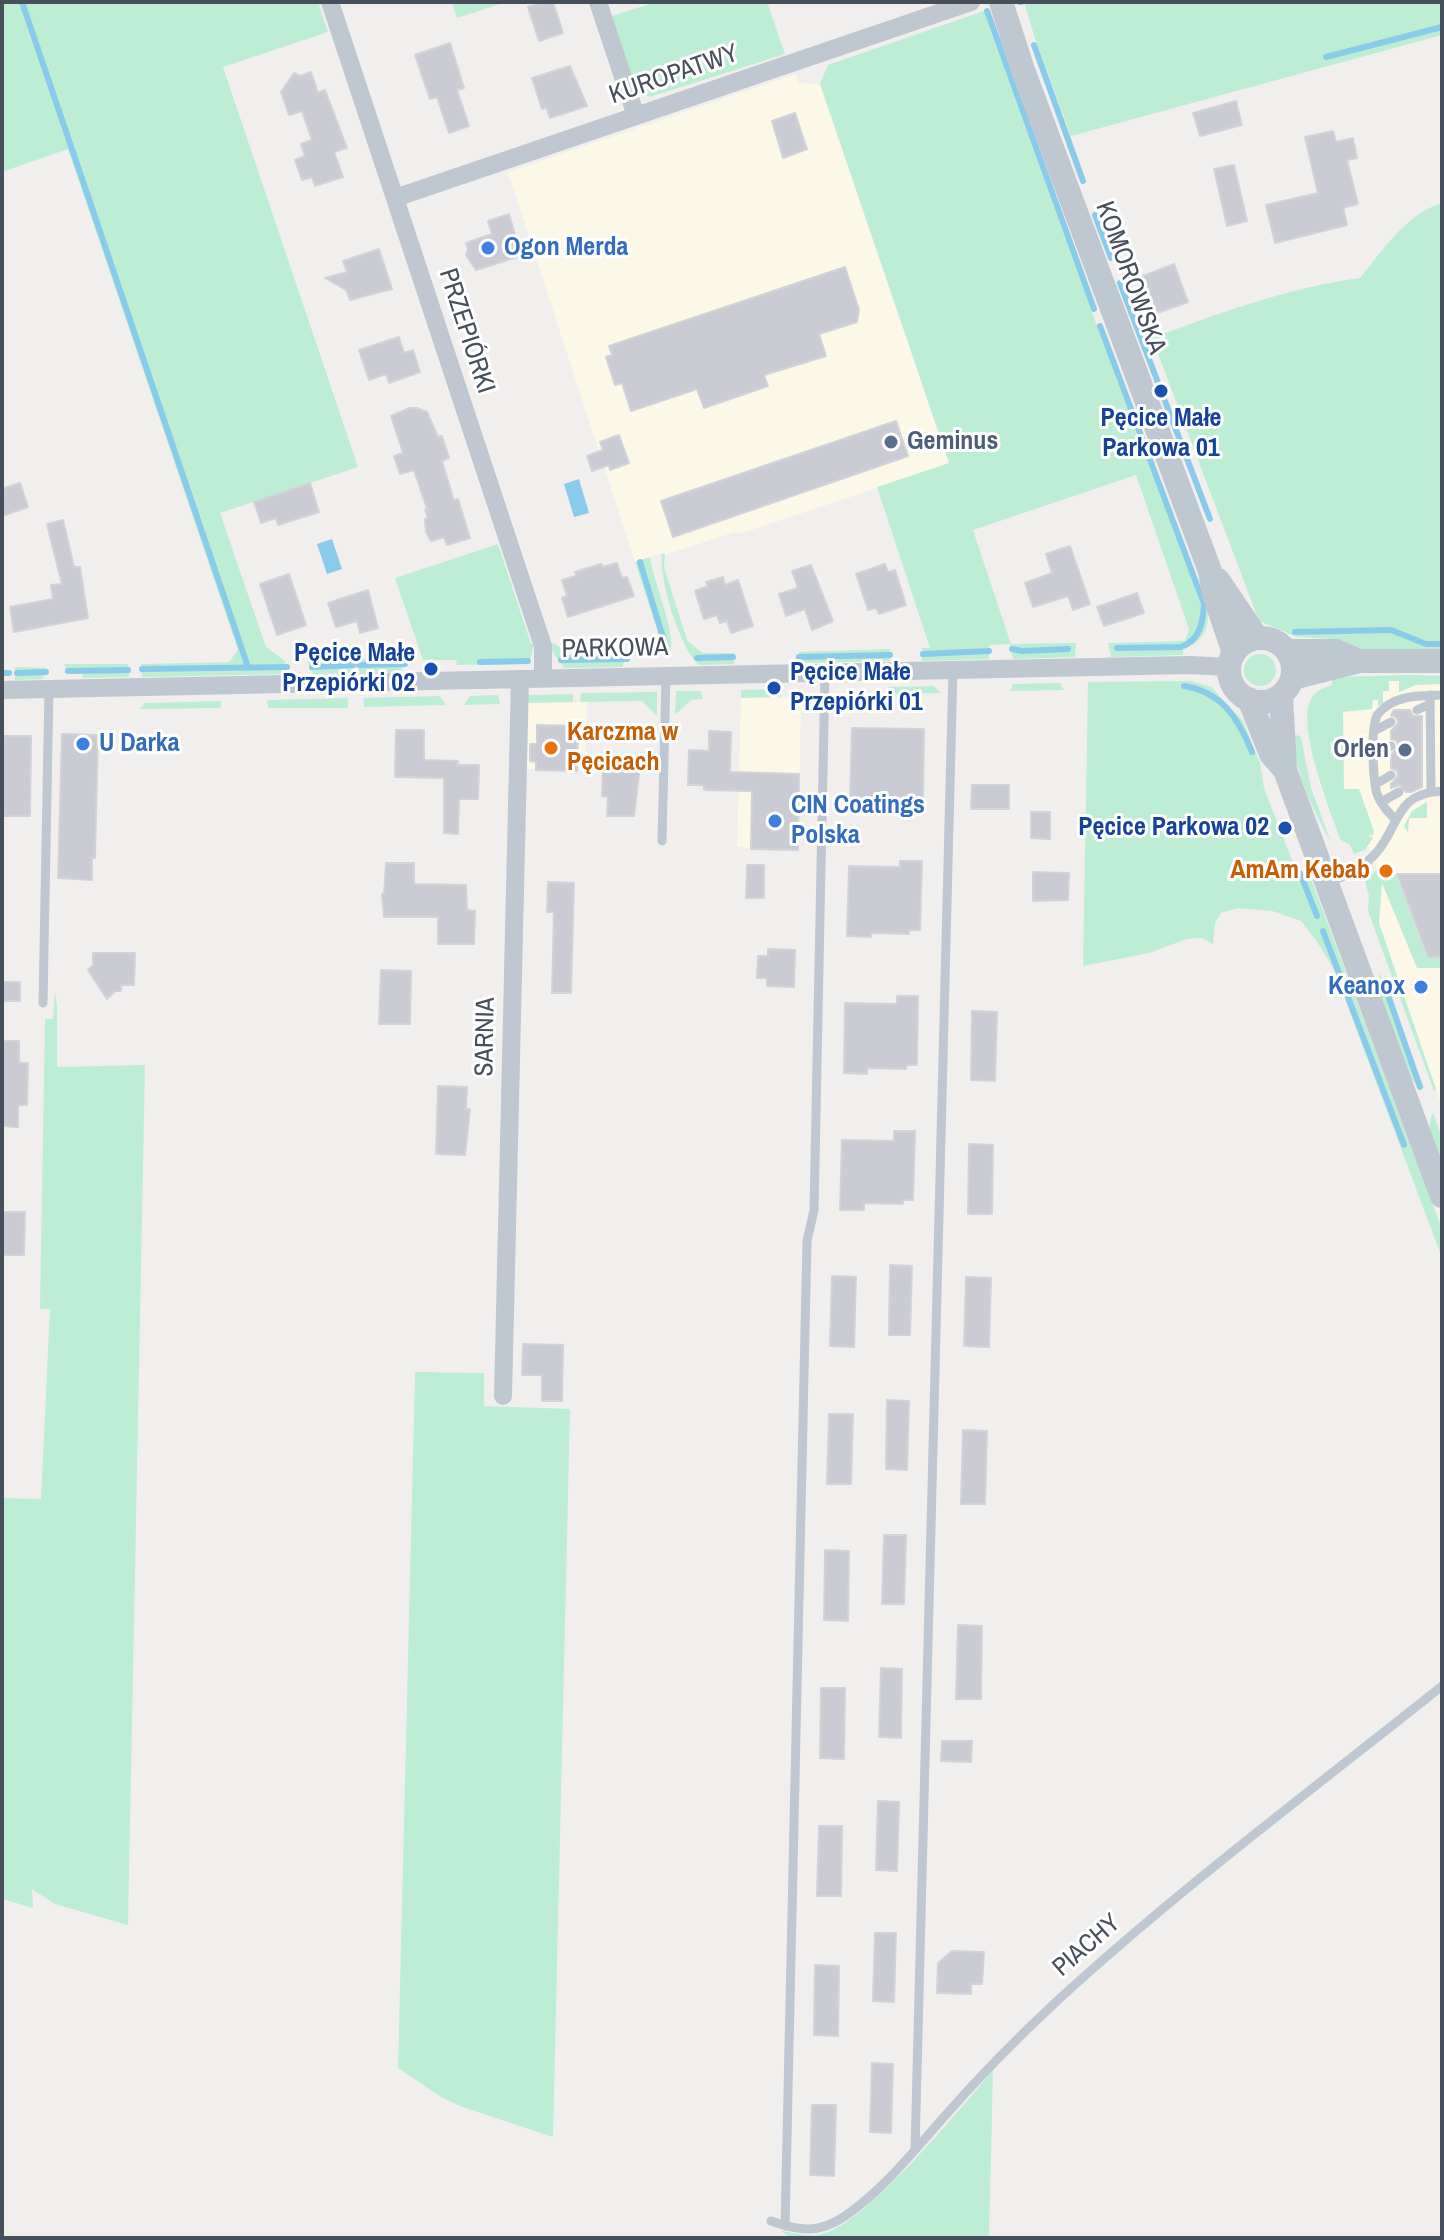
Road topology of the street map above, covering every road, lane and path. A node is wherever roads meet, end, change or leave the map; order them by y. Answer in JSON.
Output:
{"nodes":[{"id":1,"x":330,"y":2,"type":"edge"},
{"id":2,"x":598,"y":2,"type":"edge"},
{"id":3,"x":971,"y":2,"type":"edge"},
{"id":4,"x":1001,"y":2,"type":"edge"},
{"id":5,"x":636,"y":116,"type":"junction"},
{"id":6,"x":395,"y":198,"type":"junction"},
{"id":7,"x":1210,"y":571,"type":"junction"},
{"id":8,"x":1257,"y":638,"type":"junction"},
{"id":9,"x":1288,"y":651,"type":"junction"},
{"id":10,"x":1231,"y":660,"type":"junction"},
{"id":11,"x":1359,"y":661,"type":"junction"},
{"id":12,"x":1442,"y":661,"type":"edge"},
{"id":13,"x":953,"y":669,"type":"junction"},
{"id":14,"x":825,"y":673,"type":"junction"},
{"id":15,"x":666,"y":676,"type":"junction"},
{"id":16,"x":520,"y":679,"type":"junction"},
{"id":17,"x":543,"y":679,"type":"junction"},
{"id":18,"x":1286,"y":687,"type":"junction"},
{"id":19,"x":49,"y":689,"type":"junction"},
{"id":20,"x":2,"y":690,"type":"edge"},
{"id":21,"x":1442,"y":695,"type":"edge"},
{"id":22,"x":1249,"y":699,"type":"junction"},
{"id":23,"x":1430,"y":700,"type":"junction"},
{"id":24,"x":1417,"y":710,"type":"dead end"},
{"id":25,"x":1391,"y":722,"type":"dead end"},
{"id":26,"x":1374,"y":731,"type":"junction"},
{"id":27,"x":1391,"y":746,"type":"dead end"},
{"id":28,"x":1375,"y":756,"type":"junction"},
{"id":29,"x":1442,"y":765,"type":"edge"},
{"id":30,"x":1285,"y":770,"type":"junction"},
{"id":31,"x":1428,"y":772,"type":"junction"},
{"id":32,"x":1391,"y":775,"type":"dead end"},
{"id":33,"x":1376,"y":784,"type":"junction"},
{"id":34,"x":1442,"y":791,"type":"edge"},
{"id":35,"x":1399,"y":792,"type":"dead end"},
{"id":36,"x":1431,"y":792,"type":"junction"},
{"id":37,"x":1381,"y":802,"type":"junction"},
{"id":38,"x":1395,"y":819,"type":"junction"},
{"id":39,"x":662,"y":841,"type":"dead end"},
{"id":40,"x":1326,"y":884,"type":"junction"},
{"id":41,"x":43,"y":1003,"type":"dead end"},
{"id":42,"x":1442,"y":1196,"type":"edge"},
{"id":43,"x":503,"y":1396,"type":"dead end"},
{"id":44,"x":1442,"y":1686,"type":"edge"},
{"id":45,"x":915,"y":2150,"type":"junction"},
{"id":46,"x":771,"y":2221,"type":"dead end"},
{"id":47,"x":785,"y":2226,"type":"junction"}],
"edges":[{"from":1,"to":6,"type":"street","name":"PRZEPIÓRKI"},
{"from":2,"to":5,"type":"street"},
{"from":3,"to":5,"type":"street","name":"KUROPATWY"},
{"from":4,"to":7,"type":"street","name":"KOMOROWSKA"},
{"from":5,"to":6,"type":"street","name":"KUROPATWY"},
{"from":6,"to":17,"type":"street","name":"PRZEPIÓRKI"},
{"from":7,"to":8,"type":"street","name":"KOMOROWSKA"},
{"from":7,"to":10,"type":"street","name":"KOMOROWSKA"},
{"from":8,"to":9,"type":"street"},
{"from":8,"to":10,"type":"street"},
{"from":9,"to":11,"type":"street"},
{"from":9,"to":18,"type":"street"},
{"from":10,"to":13,"type":"street","name":"PARKOWA"},
{"from":10,"to":22,"type":"street"},
{"from":11,"to":12,"type":"street"},
{"from":11,"to":18,"type":"street"},
{"from":13,"to":14,"type":"street","name":"PARKOWA"},
{"from":13,"to":45,"type":"lane"},
{"from":14,"to":15,"type":"street","name":"PARKOWA"},
{"from":14,"to":47,"type":"lane"},
{"from":15,"to":17,"type":"street","name":"PARKOWA"},
{"from":15,"to":39,"type":"lane"},
{"from":16,"to":17,"type":"street","name":"PARKOWA"},
{"from":16,"to":19,"type":"street","name":"PARKOWA"},
{"from":16,"to":43,"type":"street","name":"SARNIA"},
{"from":18,"to":22,"type":"street"},
{"from":18,"to":30,"type":"street"},
{"from":19,"to":20,"type":"street","name":"PARKOWA"},
{"from":19,"to":41,"type":"lane"},
{"from":21,"to":23,"type":"lane"},
{"from":22,"to":30,"type":"street"},
{"from":23,"to":24,"type":"lane"},
{"from":23,"to":26,"type":"lane"},
{"from":23,"to":31,"type":"lane"},
{"from":25,"to":26,"type":"lane"},
{"from":26,"to":28,"type":"lane"},
{"from":27,"to":28,"type":"lane"},
{"from":28,"to":33,"type":"lane"},
{"from":29,"to":31,"type":"lane"},
{"from":30,"to":40,"type":"street"},
{"from":31,"to":36,"type":"lane"},
{"from":32,"to":33,"type":"lane"},
{"from":33,"to":37,"type":"lane"},
{"from":34,"to":36,"type":"lane"},
{"from":35,"to":37,"type":"lane"},
{"from":36,"to":38,"type":"lane"},
{"from":37,"to":38,"type":"lane"},
{"from":38,"to":40,"type":"lane"},
{"from":40,"to":42,"type":"street"},
{"from":44,"to":45,"type":"lane","name":"PIACHY"},
{"from":45,"to":47,"type":"lane","name":"PIACHY"},
{"from":46,"to":47,"type":"lane","name":"PIACHY"}]}
